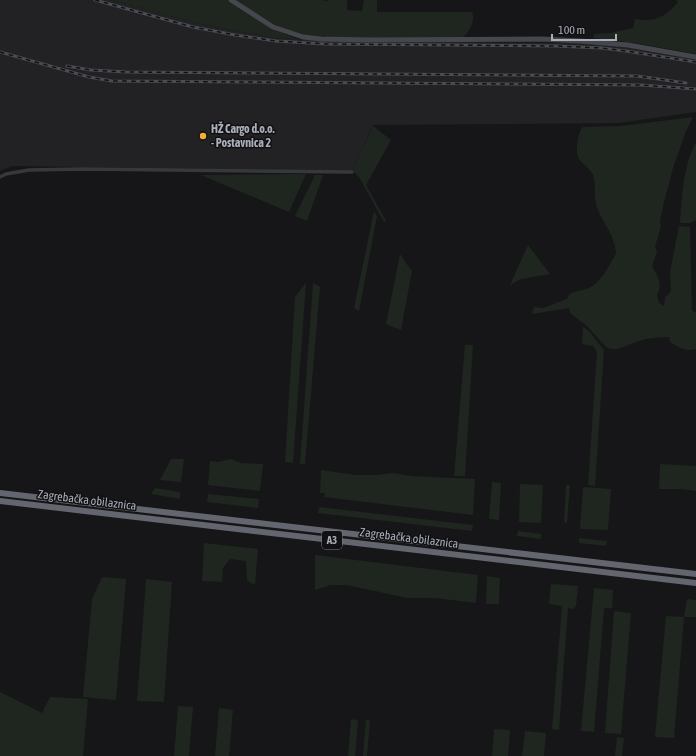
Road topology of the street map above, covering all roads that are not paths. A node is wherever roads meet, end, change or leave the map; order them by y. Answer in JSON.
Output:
{"nodes":[{"id":1,"x":231,"y":0,"type":"edge"},
{"id":2,"x":696,"y":57,"type":"edge"},
{"id":3,"x":352,"y":172,"type":"dead end"},
{"id":4,"x":0,"y":177,"type":"edge"},
{"id":5,"x":0,"y":493,"type":"edge"},
{"id":6,"x":0,"y":501,"type":"edge"},
{"id":7,"x":696,"y":574,"type":"edge"},
{"id":8,"x":696,"y":583,"type":"edge"}],
"edges":[{"from":1,"to":2,"type":"main road"},
{"from":3,"to":4,"type":"street"},
{"from":5,"to":7,"type":"highway","name":"Zagrebačka obilaznica","number":"A3"},
{"from":6,"to":8,"type":"highway","name":"Zagrebačka obilaznica","number":"A3"}]}
